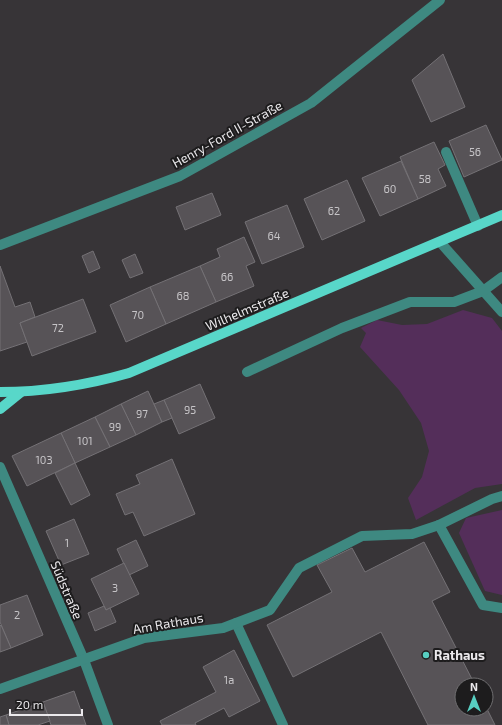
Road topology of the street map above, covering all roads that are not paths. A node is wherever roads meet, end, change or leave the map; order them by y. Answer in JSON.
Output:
{"nodes":[{"id":1,"x":440,"y":0,"type":"edge"},
{"id":2,"x":446,"y":152,"type":"dead end"},
{"id":3,"x":502,"y":216,"type":"edge"},
{"id":4,"x":478,"y":226,"type":"junction"},
{"id":5,"x":440,"y":242,"type":"junction"},
{"id":6,"x":0,"y":245,"type":"edge"},
{"id":7,"x":502,"y":277,"type":"edge"},
{"id":8,"x":482,"y":291,"type":"junction"},
{"id":9,"x":502,"y":312,"type":"edge"},
{"id":10,"x":247,"y":372,"type":"dead end"},
{"id":11,"x":0,"y":392,"type":"edge"},
{"id":12,"x":21,"y":392,"type":"junction"},
{"id":13,"x":0,"y":409,"type":"edge"},
{"id":14,"x":0,"y":467,"type":"edge"},
{"id":15,"x":502,"y":496,"type":"edge"},
{"id":16,"x":439,"y":525,"type":"junction"},
{"id":17,"x":502,"y":608,"type":"edge"},
{"id":18,"x":236,"y":623,"type":"junction"},
{"id":19,"x":84,"y":660,"type":"junction"},
{"id":20,"x":0,"y":689,"type":"edge"},
{"id":21,"x":108,"y":725,"type":"edge"},
{"id":22,"x":283,"y":725,"type":"edge"}],
"edges":[{"from":1,"to":6,"type":"street","name":"Henry-Ford II-Straße"},
{"from":2,"to":4,"type":"street"},
{"from":3,"to":4,"type":"main road","name":"Wilhelmstraße"},
{"from":4,"to":5,"type":"main road","name":"Wilhelmstraße"},
{"from":5,"to":8,"type":"street"},
{"from":5,"to":12,"type":"main road","name":"Wilhelmstraße"},
{"from":7,"to":8,"type":"street"},
{"from":8,"to":9,"type":"street"},
{"from":8,"to":10,"type":"street"},
{"from":11,"to":12,"type":"main road","name":"Wilhelmstraße"},
{"from":12,"to":13,"type":"main road"},
{"from":14,"to":19,"type":"street","name":"Südstraße"},
{"from":15,"to":16,"type":"street","name":"Am Rathaus"},
{"from":16,"to":17,"type":"street"},
{"from":16,"to":18,"type":"street","name":"Am Rathaus"},
{"from":18,"to":19,"type":"street","name":"Am Rathaus"},
{"from":18,"to":22,"type":"street"},
{"from":19,"to":20,"type":"street","name":"Am Rathaus"},
{"from":19,"to":21,"type":"street","name":"Südstraße"}]}
